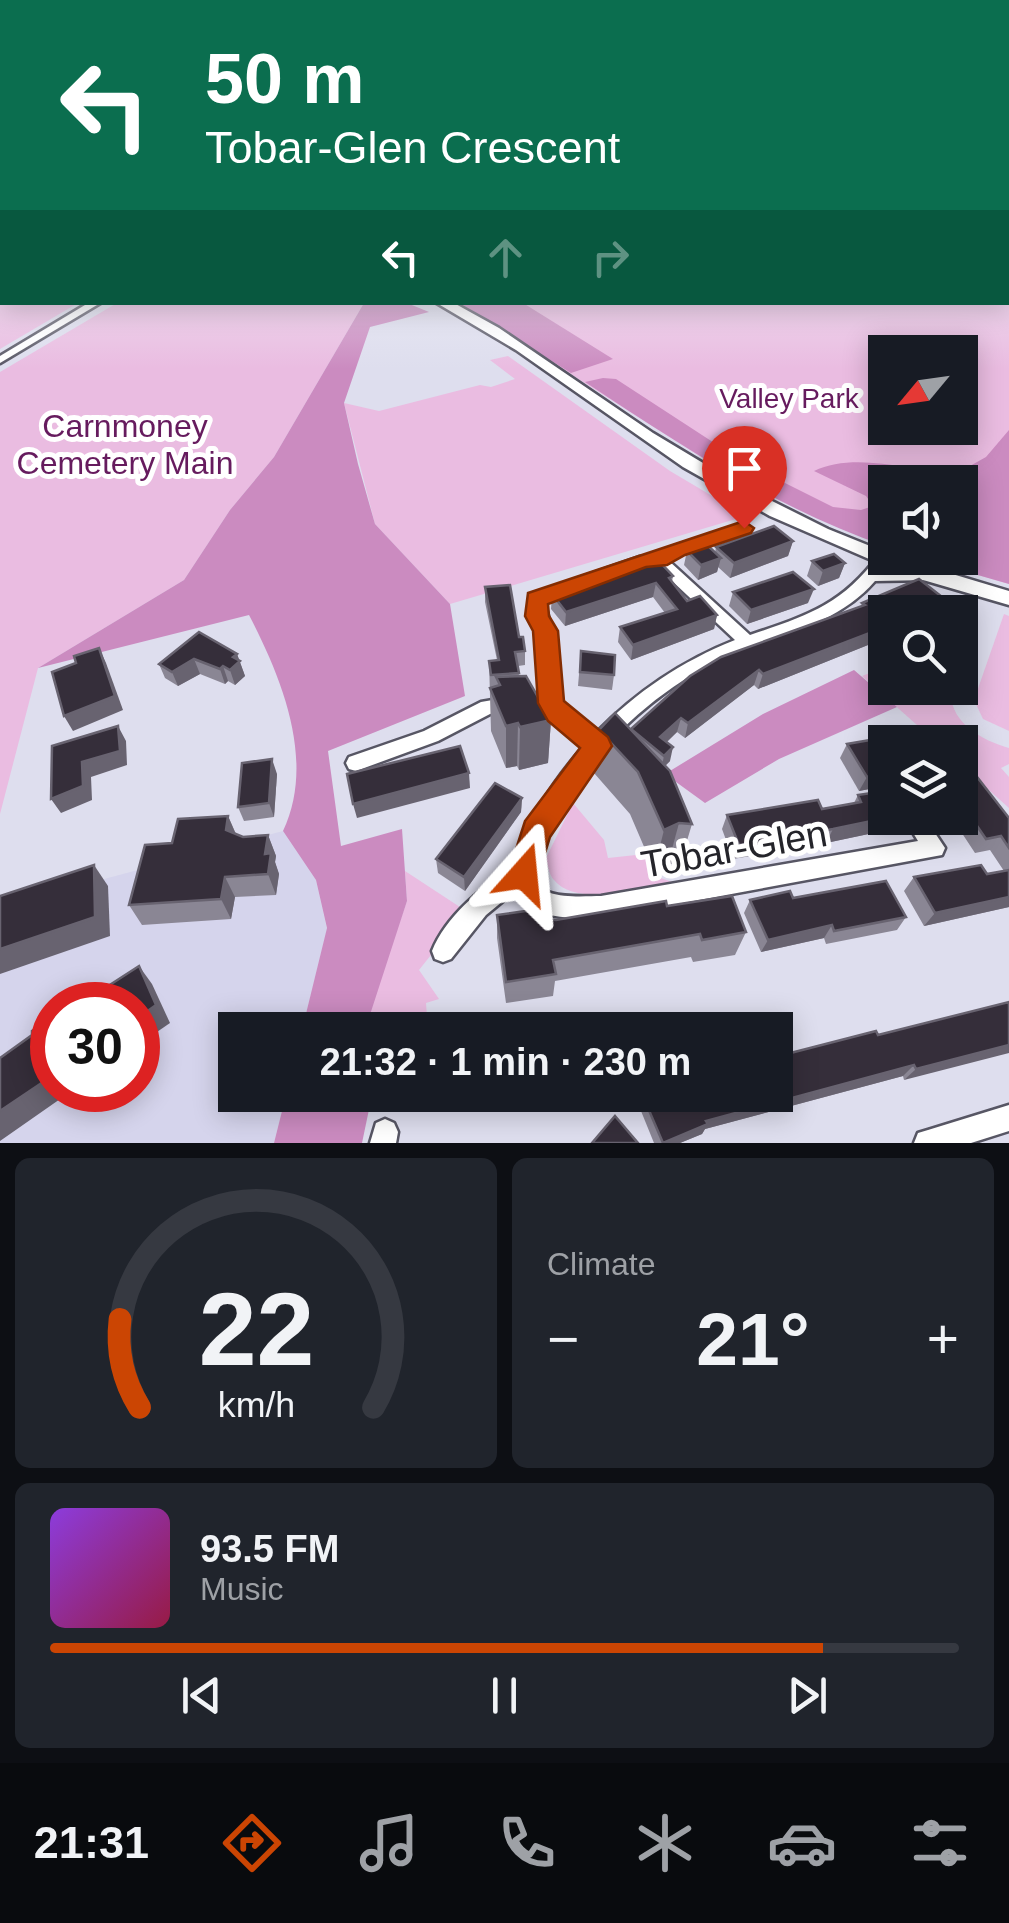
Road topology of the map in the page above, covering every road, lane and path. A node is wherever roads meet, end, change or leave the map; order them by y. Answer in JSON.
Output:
{"nodes":[{"id":1,"x":93,"y":305,"type":"edge"},
{"id":2,"x":445,"y":305,"type":"edge"},
{"id":3,"x":0,"y":360,"type":"edge"},
{"id":4,"x":744,"y":528,"type":"dead end"},
{"id":5,"x":659,"y":560,"type":"junction"},
{"id":6,"x":868,"y":563,"type":"edge"},
{"id":7,"x":871,"y":575,"type":"edge"},
{"id":8,"x":929,"y":575,"type":"edge"},
{"id":9,"x":1009,"y":598,"type":"edge"},
{"id":10,"x":748,"y":644,"type":"junction"},
{"id":11,"x":551,"y":703,"type":"junction"},
{"id":12,"x":598,"y":746,"type":"junction"},
{"id":13,"x":356,"y":763,"type":"dead end"},
{"id":14,"x":926,"y":835,"type":"edge"},
{"id":15,"x":524,"y":874,"type":"junction"},
{"id":16,"x":443,"y":951,"type":"dead end"},
{"id":17,"x":1009,"y":1118,"type":"edge"},
{"id":18,"x":928,"y":1143,"type":"edge"}],
"edges":[{"from":1,"to":3,"type":"street"},
{"from":2,"to":6,"type":"main road"},
{"from":4,"to":5,"type":"street"},
{"from":5,"to":10,"type":"street"},
{"from":5,"to":11,"type":"street"},
{"from":7,"to":10,"type":"street"},
{"from":8,"to":9,"type":"main road"},
{"from":10,"to":12,"type":"street"},
{"from":11,"to":12,"type":"street"},
{"from":11,"to":13,"type":"street"},
{"from":12,"to":15,"type":"street"},
{"from":14,"to":15,"type":"street","name":"Tobar-Glen"},
{"from":15,"to":16,"type":"street"},
{"from":17,"to":18,"type":"street"}]}
